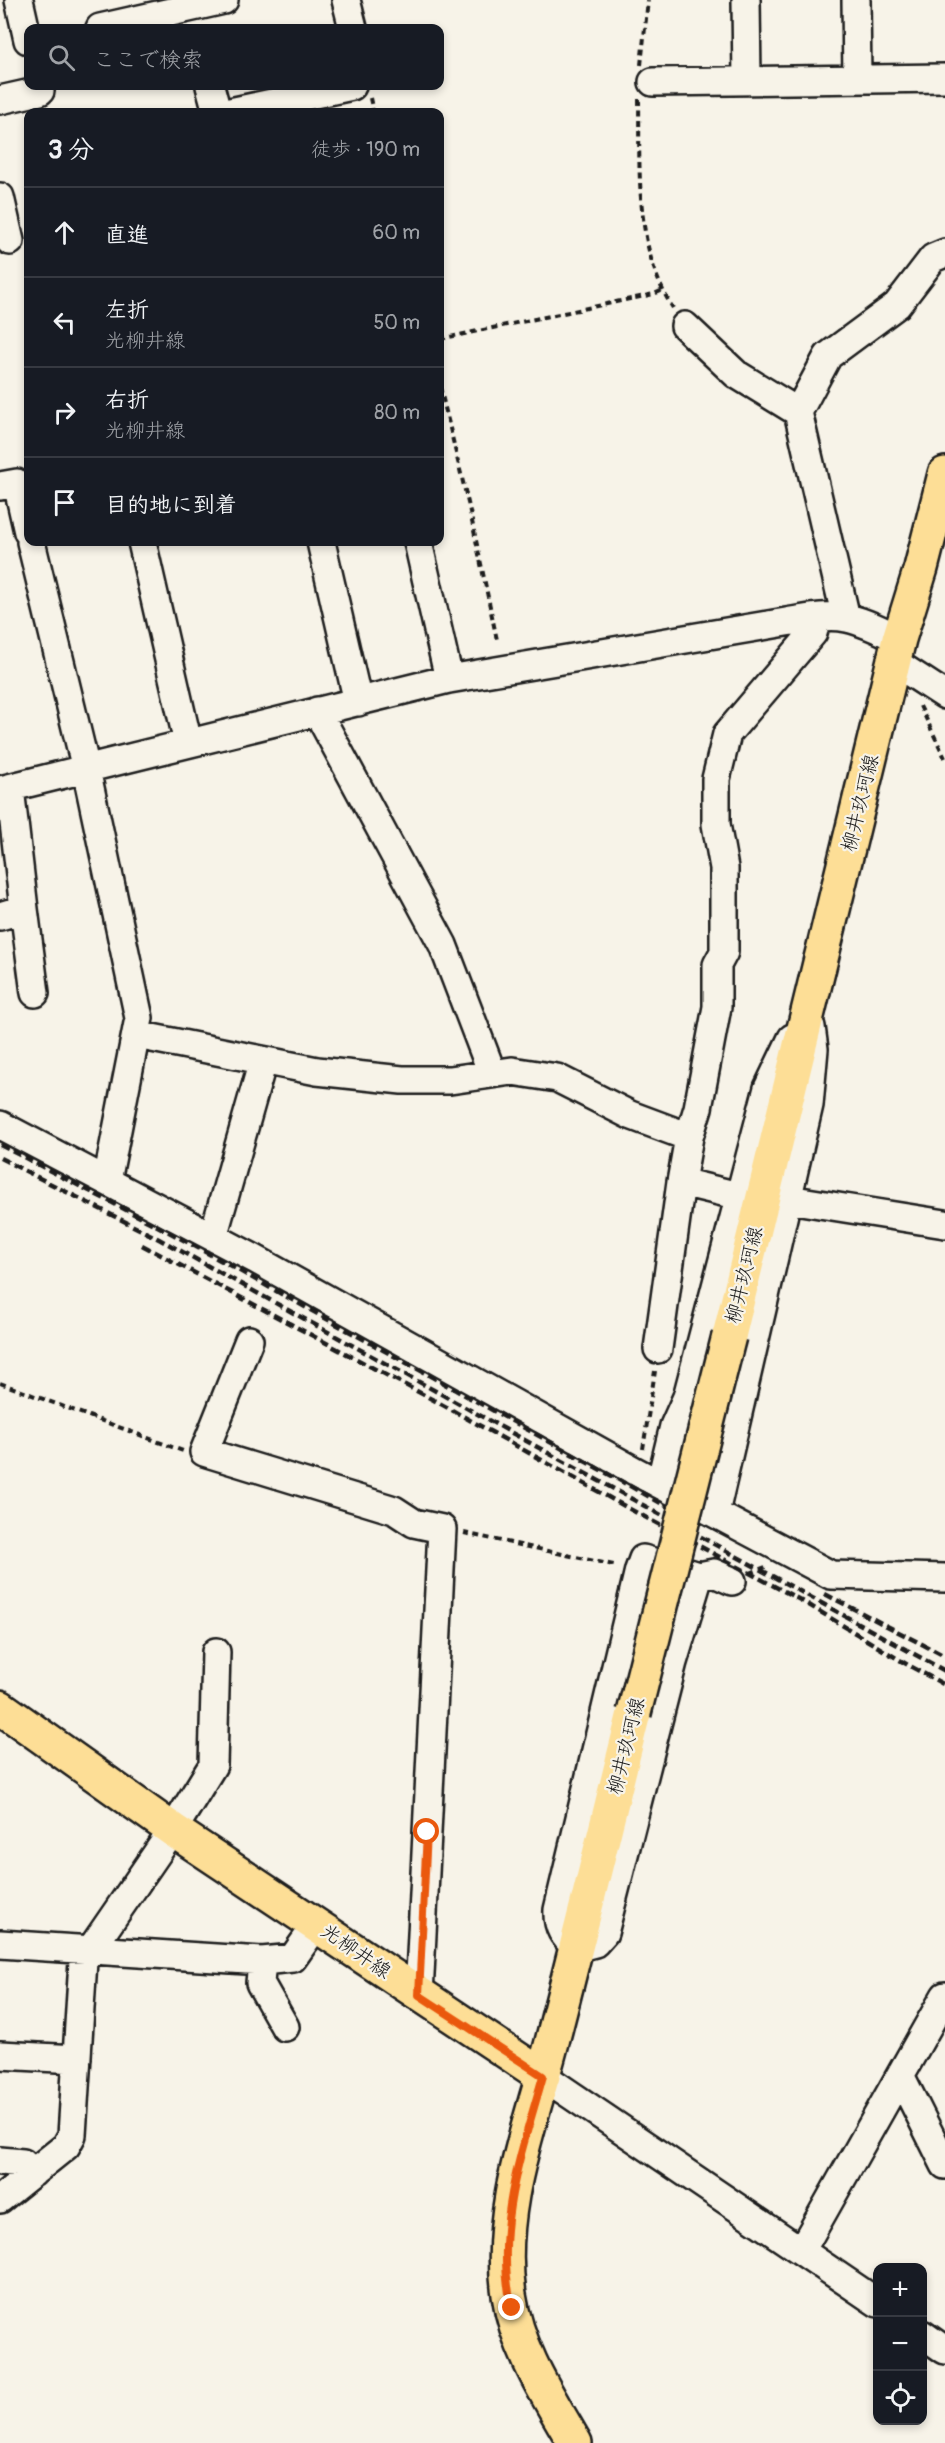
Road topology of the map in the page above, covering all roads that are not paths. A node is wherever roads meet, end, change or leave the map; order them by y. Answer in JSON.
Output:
{"nodes":[{"id":1,"x":19,"y":0,"type":"edge"},
{"id":2,"x":224,"y":0,"type":"edge"},
{"id":3,"x":346,"y":0,"type":"edge"},
{"id":4,"x":746,"y":0,"type":"edge"},
{"id":5,"x":856,"y":0,"type":"edge"},
{"id":6,"x":193,"y":12,"type":"edge"},
{"id":7,"x":24,"y":24,"type":"edge"},
{"id":8,"x":123,"y":24,"type":"edge"},
{"id":9,"x":352,"y":24,"type":"edge"},
{"id":10,"x":945,"y":78,"type":"edge"},
{"id":11,"x":857,"y":79,"type":"junction"},
{"id":12,"x":747,"y":81,"type":"junction"},
{"id":13,"x":644,"y":82,"type":"road end"},
{"id":14,"x":211,"y":90,"type":"edge"},
{"id":15,"x":333,"y":90,"type":"edge"},
{"id":16,"x":41,"y":96,"type":"edge"},
{"id":17,"x":0,"y":100,"type":"edge"},
{"id":18,"x":215,"y":108,"type":"edge"},
{"id":19,"x":249,"y":108,"type":"edge"},
{"id":20,"x":0,"y":197,"type":"edge"},
{"id":21,"x":10,"y":241,"type":"dead end"},
{"id":22,"x":945,"y":253,"type":"edge"},
{"id":23,"x":685,"y":326,"type":"road end"},
{"id":24,"x":798,"y":412,"type":"junction"},
{"id":25,"x":945,"y":474,"type":"edge"},
{"id":26,"x":0,"y":486,"type":"edge"},
{"id":27,"x":24,"y":516,"type":"edge"},
{"id":28,"x":32,"y":546,"type":"edge"},
{"id":29,"x":143,"y":546,"type":"edge"},
{"id":30,"x":322,"y":546,"type":"edge"},
{"id":31,"x":419,"y":546,"type":"edge"},
{"id":32,"x":816,"y":618,"type":"junction"},
{"id":33,"x":846,"y":618,"type":"junction"},
{"id":34,"x":897,"y":651,"type":"junction"},
{"id":35,"x":449,"y":679,"type":"junction"},
{"id":36,"x":945,"y":695,"type":"edge"},
{"id":37,"x":358,"y":702,"type":"junction"},
{"id":38,"x":317,"y":711,"type":"junction"},
{"id":39,"x":188,"y":743,"type":"junction"},
{"id":40,"x":86,"y":769,"type":"junction"},
{"id":41,"x":5,"y":789,"type":"edge"},
{"id":42,"x":12,"y":912,"type":"edge"},
{"id":43,"x":35,"y":993,"type":"dead end"},
{"id":44,"x":809,"y":1010,"type":"junction"},
{"id":45,"x":137,"y":1035,"type":"junction"},
{"id":46,"x":263,"y":1061,"type":"junction"},
{"id":47,"x":492,"y":1073,"type":"junction"},
{"id":48,"x":0,"y":1125,"type":"edge"},
{"id":49,"x":689,"y":1137,"type":"junction"},
{"id":50,"x":107,"y":1181,"type":"junction"},
{"id":51,"x":681,"y":1182,"type":"junction"},
{"id":52,"x":740,"y":1196,"type":"junction"},
{"id":53,"x":788,"y":1199,"type":"junction"},
{"id":54,"x":945,"y":1224,"type":"edge"},
{"id":55,"x":213,"y":1237,"type":"junction"},
{"id":56,"x":249,"y":1341,"type":"dead end"},
{"id":57,"x":658,"y":1349,"type":"road end"},
{"id":58,"x":687,"y":1396,"type":"junction"},
{"id":59,"x":739,"y":1410,"type":"junction"},
{"id":60,"x":660,"y":1484,"type":"junction"},
{"id":61,"x":715,"y":1514,"type":"junction"},
{"id":62,"x":699,"y":1576,"type":"junction"},
{"id":63,"x":945,"y":1578,"type":"edge"},
{"id":64,"x":732,"y":1581,"type":"road end"},
{"id":65,"x":216,"y":1652,"type":"dead end"},
{"id":66,"x":0,"y":1707,"type":"edge"},
{"id":67,"x":173,"y":1830,"type":"junction"},
{"id":68,"x":317,"y":1924,"type":"junction"},
{"id":69,"x":0,"y":1944,"type":"edge"},
{"id":70,"x":576,"y":1948,"type":"junction"},
{"id":71,"x":91,"y":1949,"type":"junction"},
{"id":72,"x":262,"y":1961,"type":"junction"},
{"id":73,"x":419,"y":1995,"type":"junction"},
{"id":74,"x":945,"y":1996,"type":"edge"},
{"id":75,"x":285,"y":2027,"type":"dead end"},
{"id":76,"x":0,"y":2055,"type":"edge"},
{"id":77,"x":77,"y":2059,"type":"junction"},
{"id":78,"x":543,"y":2076,"type":"junction"},
{"id":79,"x":901,"y":2077,"type":"junction"},
{"id":80,"x":0,"y":2161,"type":"edge"},
{"id":81,"x":945,"y":2165,"type":"edge"},
{"id":82,"x":33,"y":2173,"type":"junction"},
{"id":83,"x":0,"y":2199,"type":"edge"},
{"id":84,"x":801,"y":2251,"type":"junction"},
{"id":85,"x":873,"y":2300,"type":"edge"},
{"id":86,"x":927,"y":2337,"type":"edge"},
{"id":87,"x":945,"y":2350,"type":"edge"},
{"id":88,"x":574,"y":2443,"type":"edge"}],
"edges":[{"from":1,"to":7,"type":"street"},
{"from":2,"to":6,"type":"street"},
{"from":3,"to":9,"type":"street"},
{"from":4,"to":12,"type":"street"},
{"from":5,"to":11,"type":"street"},
{"from":6,"to":8,"type":"street"},
{"from":10,"to":11,"type":"street"},
{"from":11,"to":12,"type":"street"},
{"from":12,"to":13,"type":"street"},
{"from":14,"to":18,"type":"street"},
{"from":15,"to":19,"type":"street"},
{"from":16,"to":17,"type":"street"},
{"from":20,"to":21,"type":"street"},
{"from":22,"to":24,"type":"street"},
{"from":23,"to":24,"type":"street"},
{"from":24,"to":33,"type":"street"},
{"from":25,"to":34,"type":"main road","name":"柳井玖珂線"},
{"from":26,"to":27,"type":"street"},
{"from":28,"to":40,"type":"street"},
{"from":29,"to":39,"type":"street"},
{"from":30,"to":37,"type":"street"},
{"from":31,"to":35,"type":"street"},
{"from":32,"to":33,"type":"street"},
{"from":32,"to":35,"type":"street"},
{"from":32,"to":49,"type":"street"},
{"from":33,"to":34,"type":"street"},
{"from":34,"to":36,"type":"street"},
{"from":34,"to":44,"type":"main road","name":"柳井玖珂線"},
{"from":35,"to":37,"type":"street"},
{"from":37,"to":38,"type":"street"},
{"from":38,"to":39,"type":"street"},
{"from":38,"to":47,"type":"street"},
{"from":39,"to":40,"type":"street"},
{"from":40,"to":41,"type":"street"},
{"from":40,"to":45,"type":"street"},
{"from":41,"to":42,"type":"street"},
{"from":42,"to":43,"type":"street"},
{"from":44,"to":52,"type":"street"},
{"from":44,"to":53,"type":"street"},
{"from":44,"to":70,"type":"main road","name":"柳井玖珂線","bridge":true},
{"from":45,"to":46,"type":"street"},
{"from":45,"to":50,"type":"street"},
{"from":46,"to":47,"type":"street"},
{"from":46,"to":55,"type":"street"},
{"from":47,"to":49,"type":"street"},
{"from":48,"to":50,"type":"street"},
{"from":49,"to":51,"type":"street"},
{"from":50,"to":55,"type":"street"},
{"from":51,"to":52,"type":"street"},
{"from":51,"to":57,"type":"street"},
{"from":52,"to":58,"type":"street"},
{"from":53,"to":54,"type":"street"},
{"from":53,"to":59,"type":"street"},
{"from":55,"to":60,"type":"street"},
{"from":56,"to":73,"type":"street"},
{"from":58,"to":59,"type":"street"},
{"from":58,"to":60,"type":"street"},
{"from":59,"to":61,"type":"street"},
{"from":60,"to":61,"type":"street"},
{"from":61,"to":63,"type":"street"},
{"from":62,"to":64,"type":"street"},
{"from":62,"to":70,"type":"street"},
{"from":62,"to":70,"type":"street"},
{"from":65,"to":67,"type":"street"},
{"from":66,"to":67,"type":"main road","name":"光柳井線"},
{"from":67,"to":68,"type":"main road","name":"光柳井線"},
{"from":67,"to":71,"type":"street"},
{"from":68,"to":72,"type":"street"},
{"from":68,"to":73,"type":"main road","name":"光柳井線"},
{"from":69,"to":71,"type":"street"},
{"from":70,"to":78,"type":"main road","name":"柳井玖珂線"},
{"from":71,"to":72,"type":"street"},
{"from":71,"to":77,"type":"street"},
{"from":72,"to":75,"type":"street"},
{"from":73,"to":78,"type":"main road","name":"光柳井線"},
{"from":74,"to":79,"type":"street"},
{"from":76,"to":77,"type":"street"},
{"from":77,"to":82,"type":"street"},
{"from":78,"to":84,"type":"street"},
{"from":78,"to":88,"type":"main road"},
{"from":79,"to":81,"type":"street"},
{"from":79,"to":84,"type":"street"},
{"from":80,"to":82,"type":"street"},
{"from":82,"to":83,"type":"street"},
{"from":84,"to":85,"type":"street"},
{"from":86,"to":87,"type":"street"}]}
